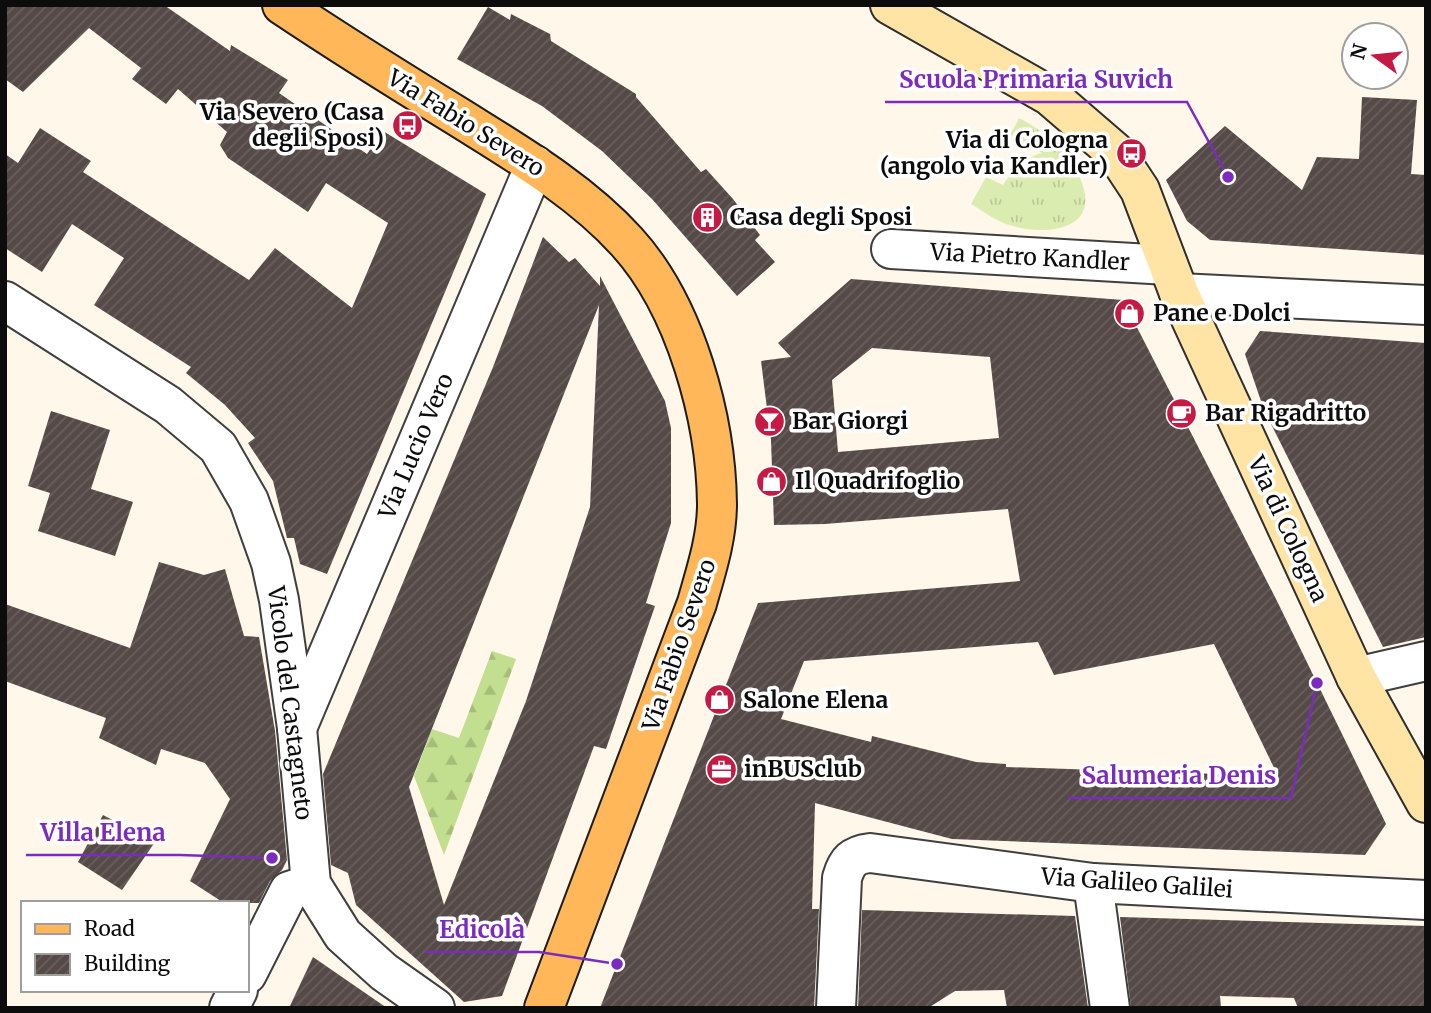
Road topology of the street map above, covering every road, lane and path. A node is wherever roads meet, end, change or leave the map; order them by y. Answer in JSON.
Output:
{"nodes":[{"id":1,"x":282,"y":5,"type":"edge"},
{"id":2,"x":890,"y":5,"type":"edge"},
{"id":3,"x":535,"y":165,"type":"junction"},
{"id":4,"x":891,"y":249,"type":"dead end"},
{"id":5,"x":1174,"y":279,"type":"junction"},
{"id":6,"x":5,"y":301,"type":"edge"},
{"id":7,"x":1426,"y":305,"type":"edge"},
{"id":8,"x":1426,"y":661,"type":"edge"},
{"id":9,"x":1356,"y":677,"type":"junction"},
{"id":10,"x":298,"y":728,"type":"junction"},
{"id":11,"x":1426,"y":803,"type":"edge"},
{"id":12,"x":1093,"y":883,"type":"junction"},
{"id":13,"x":311,"y":884,"type":"junction"},
{"id":14,"x":1426,"y":900,"type":"edge"},
{"id":15,"x":248,"y":972,"type":"edge"},
{"id":16,"x":237,"y":992,"type":"edge"},
{"id":17,"x":229,"y":1008,"type":"edge"},
{"id":18,"x":435,"y":1008,"type":"edge"},
{"id":19,"x":544,"y":1008,"type":"edge"},
{"id":20,"x":836,"y":1008,"type":"edge"},
{"id":21,"x":1110,"y":1008,"type":"edge"}],
"edges":[{"from":1,"to":3,"type":"main road","name":"Via Fabio Severo"},
{"from":2,"to":5,"type":"main road","name":"Via di Cologna"},
{"from":3,"to":10,"type":"street","name":"Via Lucio Vero"},
{"from":3,"to":19,"type":"main road","name":"Via Fabio Severo"},
{"from":4,"to":5,"type":"street","name":"Via Pietro Kandler"},
{"from":5,"to":7,"type":"street","name":"Via Pietro Kandler"},
{"from":5,"to":9,"type":"main road","name":"Via di Cologna"},
{"from":6,"to":10,"type":"street","name":"Vicolo del Castagneto"},
{"from":8,"to":9,"type":"street"},
{"from":9,"to":11,"type":"main road","name":"Via di Cologna"},
{"from":10,"to":13,"type":"street","name":"Vicolo del Castagneto"},
{"from":12,"to":14,"type":"street","name":"Via Galileo Galilei"},
{"from":12,"to":20,"type":"street","name":"Via Galileo Galilei"},
{"from":12,"to":21,"type":"street"},
{"from":13,"to":15,"type":"street"},
{"from":13,"to":18,"type":"street","name":"Vicolo del Castagneto"},
{"from":16,"to":17,"type":"street"}]}
